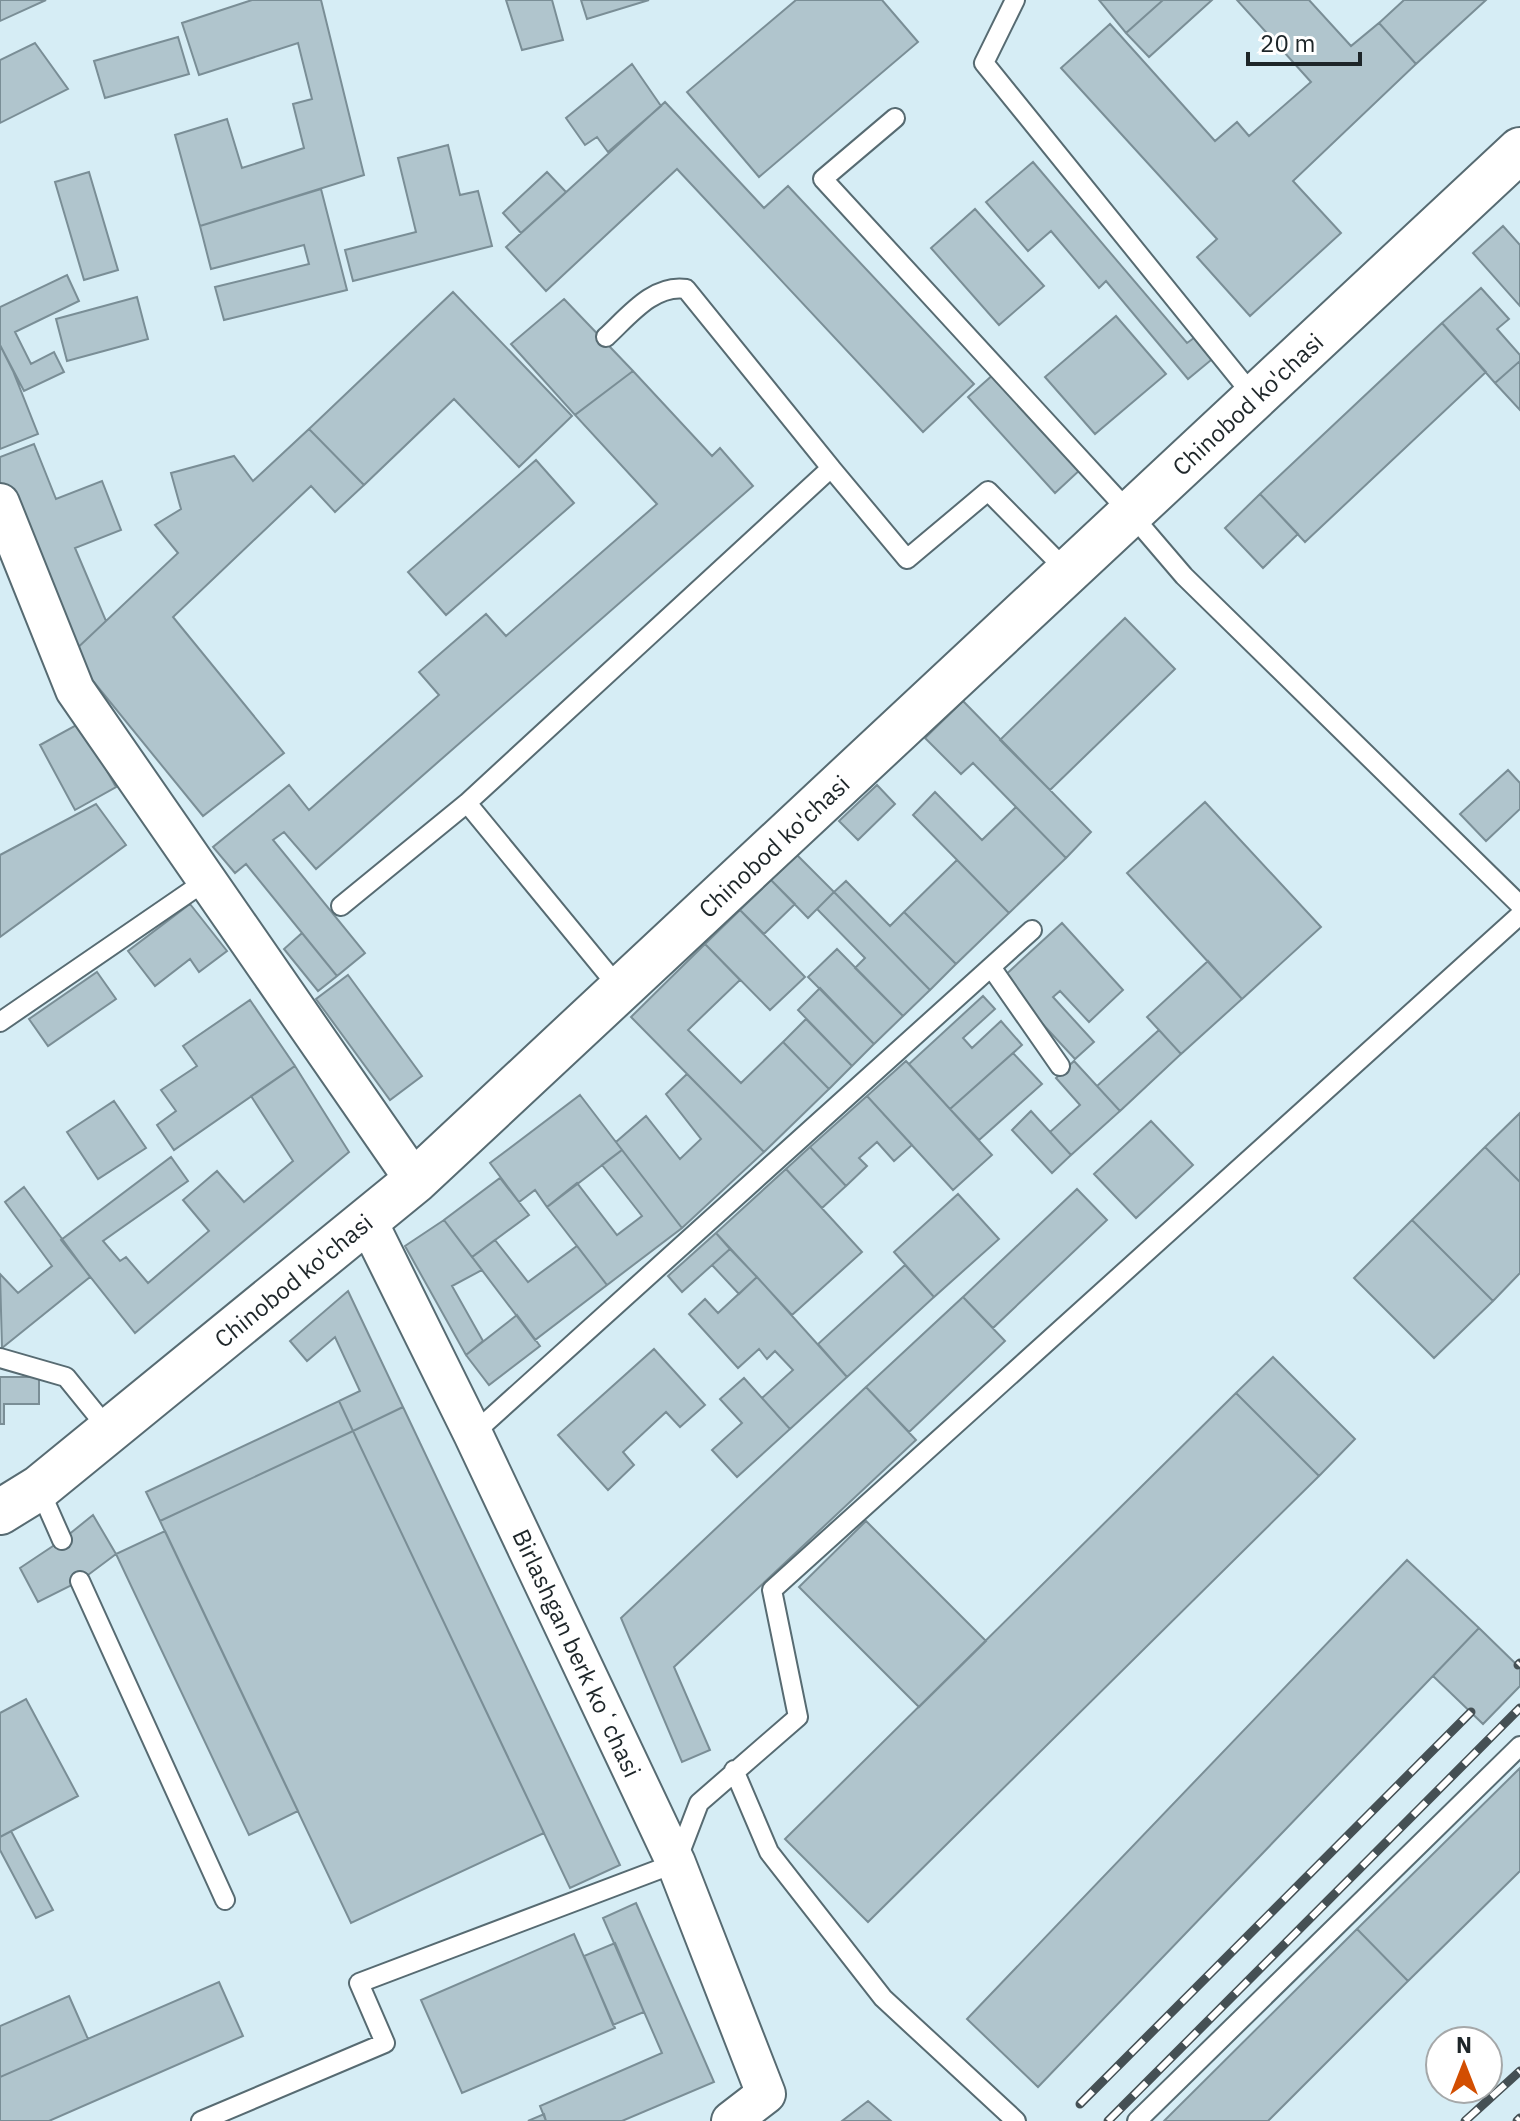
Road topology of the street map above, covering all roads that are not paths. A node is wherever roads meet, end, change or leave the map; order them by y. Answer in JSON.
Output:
{"nodes":[{"id":1,"x":1015,"y":0,"type":"edge"},
{"id":2,"x":895,"y":118,"type":"dead end"},
{"id":3,"x":1520,"y":150,"type":"edge"},
{"id":4,"x":606,"y":337,"type":"dead end"},
{"id":5,"x":1255,"y":398,"type":"junction"},
{"id":6,"x":831,"y":468,"type":"junction"},
{"id":7,"x":0,"y":503,"type":"edge"},
{"id":8,"x":1131,"y":514,"type":"junction"},
{"id":9,"x":1068,"y":572,"type":"junction"},
{"id":10,"x":467,"y":803,"type":"junction"},
{"id":11,"x":207,"y":880,"type":"junction"},
{"id":12,"x":1520,"y":905,"type":"edge"},
{"id":13,"x":341,"y":906,"type":"dead end"},
{"id":14,"x":1520,"y":915,"type":"edge"},
{"id":15,"x":1032,"y":930,"type":"dead end"},
{"id":16,"x":991,"y":967,"type":"junction"},
{"id":17,"x":620,"y":989,"type":"junction"},
{"id":18,"x":0,"y":1022,"type":"edge"},
{"id":19,"x":1060,"y":1066,"type":"dead end"},
{"id":20,"x":415,"y":1181,"type":"junction"},
{"id":21,"x":367,"y":1220,"type":"junction"},
{"id":22,"x":0,"y":1358,"type":"edge"},
{"id":23,"x":109,"y":1430,"type":"junction"},
{"id":24,"x":473,"y":1434,"type":"junction"},
{"id":25,"x":39,"y":1488,"type":"junction"},
{"id":26,"x":0,"y":1512,"type":"edge"},
{"id":27,"x":62,"y":1540,"type":"dead end"},
{"id":28,"x":80,"y":1581,"type":"dead end"},
{"id":29,"x":1520,"y":1746,"type":"edge"},
{"id":30,"x":734,"y":1770,"type":"junction"},
{"id":31,"x":676,"y":1863,"type":"junction"},
{"id":32,"x":225,"y":1900,"type":"dead end"},
{"id":33,"x":201,"y":2121,"type":"edge"},
{"id":34,"x":731,"y":2121,"type":"edge"},
{"id":35,"x":1016,"y":2121,"type":"edge"},
{"id":36,"x":1137,"y":2121,"type":"edge"}],
"edges":[{"from":1,"to":5,"type":"lane"},
{"from":2,"to":8,"type":"lane"},
{"from":3,"to":5,"type":"street","name":"Chinobod ko'chasi"},
{"from":4,"to":6,"type":"lane"},
{"from":5,"to":8,"type":"street","name":"Chinobod ko'chasi"},
{"from":6,"to":9,"type":"lane"},
{"from":6,"to":10,"type":"lane"},
{"from":7,"to":11,"type":"street"},
{"from":8,"to":9,"type":"street","name":"Chinobod ko'chasi"},
{"from":8,"to":12,"type":"lane"},
{"from":9,"to":17,"type":"street","name":"Chinobod ko'chasi"},
{"from":10,"to":13,"type":"lane"},
{"from":10,"to":17,"type":"lane"},
{"from":11,"to":18,"type":"lane"},
{"from":11,"to":20,"type":"street"},
{"from":14,"to":30,"type":"lane"},
{"from":15,"to":16,"type":"lane"},
{"from":16,"to":19,"type":"lane"},
{"from":16,"to":24,"type":"lane"},
{"from":17,"to":20,"type":"street","name":"Chinobod ko'chasi"},
{"from":20,"to":21,"type":"street","name":"Chinobod ko'chasi"},
{"from":21,"to":23,"type":"street","name":"Chinobod ko'chasi"},
{"from":21,"to":24,"type":"street","name":"Birlashgan berk koʻchasi"},
{"from":22,"to":23,"type":"lane"},
{"from":23,"to":25,"type":"street","name":"Chinobod ko'chasi"},
{"from":24,"to":31,"type":"street","name":"Birlashgan berk koʻchasi"},
{"from":25,"to":26,"type":"street","name":"Chinobod ko'chasi"},
{"from":25,"to":27,"type":"lane"},
{"from":28,"to":32,"type":"lane"},
{"from":29,"to":36,"type":"lane"},
{"from":30,"to":31,"type":"lane"},
{"from":30,"to":35,"type":"lane"},
{"from":31,"to":33,"type":"lane"},
{"from":31,"to":34,"type":"street","name":"Birlashgan berk koʻchasi"}]}
